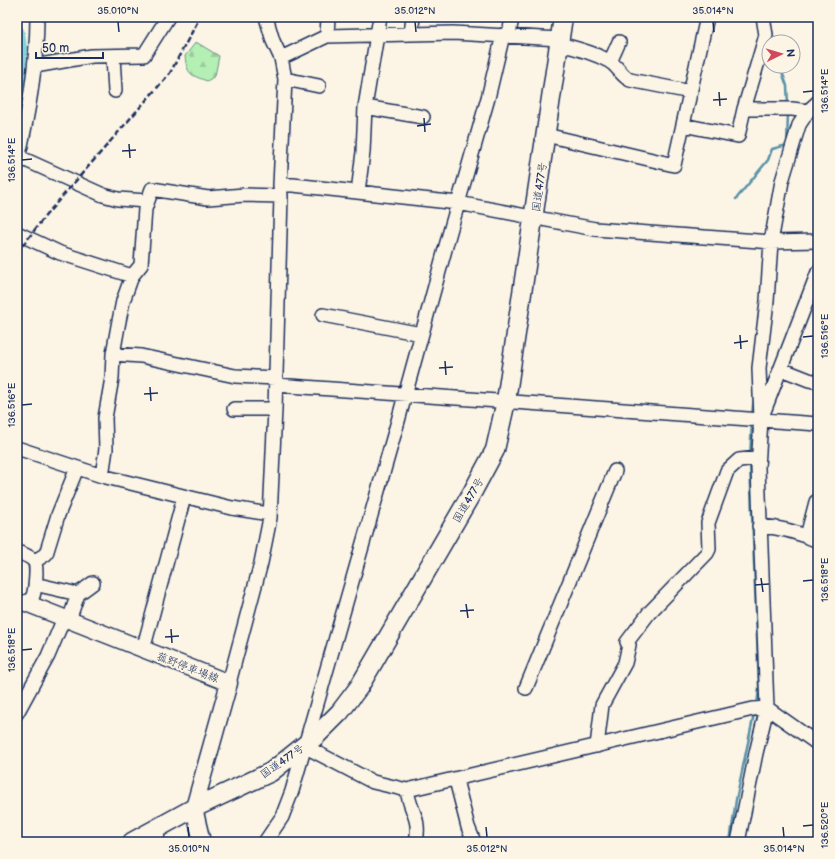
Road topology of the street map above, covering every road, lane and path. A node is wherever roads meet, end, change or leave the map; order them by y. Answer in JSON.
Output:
{"nodes":[{"id":1,"x":37,"y":17,"type":"edge"},
{"id":2,"x":168,"y":17,"type":"edge"},
{"id":3,"x":266,"y":17,"type":"edge"},
{"id":4,"x":328,"y":17,"type":"edge"},
{"id":5,"x":380,"y":17,"type":"edge"},
{"id":6,"x":413,"y":17,"type":"edge"},
{"id":7,"x":512,"y":17,"type":"edge"},
{"id":8,"x":563,"y":17,"type":"edge"},
{"id":9,"x":707,"y":17,"type":"edge"},
{"id":10,"x":763,"y":17,"type":"edge"},
{"id":11,"x":377,"y":34,"type":"junction"},
{"id":12,"x":411,"y":34,"type":"junction"},
{"id":13,"x":506,"y":35,"type":"junction"},
{"id":14,"x":327,"y":36,"type":"junction"},
{"id":15,"x":559,"y":42,"type":"junction"},
{"id":16,"x":619,"y":42,"type":"dead end"},
{"id":17,"x":113,"y":57,"type":"junction"},
{"id":18,"x":282,"y":58,"type":"junction"},
{"id":19,"x":610,"y":62,"type":"junction"},
{"id":20,"x":34,"y":64,"type":"junction"},
{"id":21,"x":285,"y":79,"type":"junction"},
{"id":22,"x":319,"y":86,"type":"dead end"},
{"id":23,"x":115,"y":91,"type":"dead end"},
{"id":24,"x":690,"y":92,"type":"junction"},
{"id":25,"x":818,"y":102,"type":"edge"},
{"id":26,"x":365,"y":107,"type":"junction"},
{"id":27,"x":744,"y":109,"type":"junction"},
{"id":28,"x":808,"y":111,"type":"junction"},
{"id":29,"x":423,"y":117,"type":"dead end"},
{"id":30,"x":683,"y":125,"type":"junction"},
{"id":31,"x":546,"y":135,"type":"junction"},
{"id":32,"x":18,"y":161,"type":"edge"},
{"id":33,"x":280,"y":191,"type":"junction"},
{"id":34,"x":358,"y":192,"type":"junction"},
{"id":35,"x":147,"y":201,"type":"junction"},
{"id":36,"x":458,"y":203,"type":"junction"},
{"id":37,"x":534,"y":218,"type":"junction"},
{"id":38,"x":17,"y":233,"type":"edge"},
{"id":39,"x":818,"y":241,"type":"edge"},
{"id":40,"x":771,"y":242,"type":"junction"},
{"id":41,"x":818,"y":272,"type":"edge"},
{"id":42,"x":132,"y":276,"type":"junction"},
{"id":43,"x":323,"y":315,"type":"dead end"},
{"id":44,"x":421,"y":334,"type":"junction"},
{"id":45,"x":114,"y":354,"type":"junction"},
{"id":46,"x":780,"y":369,"type":"junction"},
{"id":47,"x":276,"y":381,"type":"junction"},
{"id":48,"x":818,"y":382,"type":"edge"},
{"id":49,"x":405,"y":394,"type":"junction"},
{"id":50,"x":506,"y":401,"type":"junction"},
{"id":51,"x":234,"y":409,"type":"dead end"},
{"id":52,"x":275,"y":409,"type":"junction"},
{"id":53,"x":755,"y":419,"type":"junction"},
{"id":54,"x":818,"y":424,"type":"edge"},
{"id":55,"x":17,"y":448,"type":"edge"},
{"id":56,"x":753,"y":458,"type":"junction"},
{"id":57,"x":77,"y":468,"type":"junction"},
{"id":58,"x":616,"y":471,"type":"dead end"},
{"id":59,"x":102,"y":476,"type":"junction"},
{"id":60,"x":184,"y":497,"type":"junction"},
{"id":61,"x":818,"y":502,"type":"edge"},
{"id":62,"x":269,"y":514,"type":"junction"},
{"id":63,"x":759,"y":526,"type":"junction"},
{"id":64,"x":812,"y":538,"type":"edge"},
{"id":65,"x":17,"y":552,"type":"edge"},
{"id":66,"x":35,"y":561,"type":"junction"},
{"id":67,"x":93,"y":583,"type":"dead end"},
{"id":68,"x":43,"y":586,"type":"dead end"},
{"id":69,"x":78,"y":594,"type":"junction"},
{"id":70,"x":22,"y":602,"type":"edge"},
{"id":71,"x":66,"y":619,"type":"junction"},
{"id":72,"x":143,"y":650,"type":"junction"},
{"id":73,"x":229,"y":683,"type":"junction"},
{"id":74,"x":526,"y":688,"type":"dead end"},
{"id":75,"x":761,"y":709,"type":"junction"},
{"id":76,"x":17,"y":713,"type":"edge"},
{"id":77,"x":818,"y":744,"type":"edge"},
{"id":78,"x":304,"y":746,"type":"junction"},
{"id":79,"x":597,"y":746,"type":"junction"},
{"id":80,"x":456,"y":780,"type":"junction"},
{"id":81,"x":407,"y":790,"type":"junction"},
{"id":82,"x":194,"y":808,"type":"junction"},
{"id":83,"x":157,"y":834,"type":"edge"},
{"id":84,"x":132,"y":842,"type":"edge"},
{"id":85,"x":202,"y":842,"type":"edge"},
{"id":86,"x":265,"y":842,"type":"edge"},
{"id":87,"x":416,"y":842,"type":"edge"},
{"id":88,"x":474,"y":842,"type":"edge"},
{"id":89,"x":738,"y":842,"type":"edge"}],
"edges":[{"from":1,"to":20,"type":"street"},
{"from":2,"to":17,"type":"street"},
{"from":3,"to":18,"type":"street"},
{"from":4,"to":14,"type":"street"},
{"from":5,"to":11,"type":"street"},
{"from":6,"to":12,"type":"street"},
{"from":7,"to":13,"type":"street"},
{"from":8,"to":15,"type":"highway","name":"国道477号"},
{"from":9,"to":24,"type":"street"},
{"from":10,"to":27,"type":"street"},
{"from":11,"to":12,"type":"street"},
{"from":11,"to":14,"type":"street"},
{"from":11,"to":26,"type":"street"},
{"from":12,"to":13,"type":"street"},
{"from":13,"to":15,"type":"street"},
{"from":13,"to":36,"type":"street"},
{"from":14,"to":18,"type":"street"},
{"from":15,"to":19,"type":"street"},
{"from":15,"to":31,"type":"highway","name":"国道477号"},
{"from":16,"to":19,"type":"street"},
{"from":17,"to":20,"type":"street"},
{"from":17,"to":23,"type":"street"},
{"from":18,"to":21,"type":"street"},
{"from":19,"to":24,"type":"street"},
{"from":20,"to":32,"type":"street"},
{"from":21,"to":22,"type":"street"},
{"from":21,"to":33,"type":"street"},
{"from":24,"to":30,"type":"street"},
{"from":25,"to":28,"type":"street"},
{"from":26,"to":29,"type":"street"},
{"from":26,"to":34,"type":"street"},
{"from":27,"to":28,"type":"street"},
{"from":27,"to":30,"type":"street"},
{"from":28,"to":40,"type":"street"},
{"from":30,"to":31,"type":"street"},
{"from":31,"to":37,"type":"highway","name":"国道477号"},
{"from":32,"to":35,"type":"street"},
{"from":33,"to":34,"type":"street"},
{"from":33,"to":35,"type":"street"},
{"from":33,"to":47,"type":"street"},
{"from":34,"to":36,"type":"street"},
{"from":35,"to":42,"type":"street"},
{"from":36,"to":37,"type":"street"},
{"from":36,"to":44,"type":"street"},
{"from":37,"to":40,"type":"street"},
{"from":37,"to":50,"type":"highway","name":"国道477号"},
{"from":38,"to":42,"type":"street"},
{"from":39,"to":40,"type":"street"},
{"from":40,"to":53,"type":"street"},
{"from":41,"to":46,"type":"street"},
{"from":42,"to":45,"type":"street"},
{"from":43,"to":44,"type":"street"},
{"from":44,"to":49,"type":"street"},
{"from":45,"to":47,"type":"street"},
{"from":45,"to":59,"type":"street"},
{"from":46,"to":48,"type":"street"},
{"from":46,"to":53,"type":"street"},
{"from":47,"to":49,"type":"street"},
{"from":47,"to":52,"type":"street"},
{"from":49,"to":50,"type":"street"},
{"from":49,"to":78,"type":"street"},
{"from":50,"to":53,"type":"street"},
{"from":50,"to":78,"type":"highway","name":"国道477号"},
{"from":51,"to":52,"type":"street"},
{"from":52,"to":62,"type":"street"},
{"from":53,"to":54,"type":"street"},
{"from":53,"to":56,"type":"street"},
{"from":55,"to":57,"type":"street"},
{"from":56,"to":63,"type":"street"},
{"from":56,"to":79,"type":"street"},
{"from":57,"to":59,"type":"street"},
{"from":57,"to":66,"type":"street"},
{"from":58,"to":74,"type":"street"},
{"from":59,"to":60,"type":"street"},
{"from":60,"to":62,"type":"street"},
{"from":60,"to":72,"type":"street"},
{"from":61,"to":64,"type":"street"},
{"from":62,"to":73,"type":"street"},
{"from":63,"to":64,"type":"street"},
{"from":63,"to":75,"type":"street"},
{"from":65,"to":66,"type":"street"},
{"from":66,"to":70,"type":"street"},
{"from":67,"to":69,"type":"street"},
{"from":68,"to":69,"type":"street"},
{"from":69,"to":71,"type":"street"},
{"from":70,"to":71,"type":"main road","name":"菰野停車場線"},
{"from":71,"to":72,"type":"main road","name":"菰野停車場線"},
{"from":71,"to":76,"type":"street"},
{"from":72,"to":73,"type":"main road","name":"菰野停車場線"},
{"from":73,"to":82,"type":"main road","name":"菰野停車場線"},
{"from":75,"to":77,"type":"street"},
{"from":75,"to":79,"type":"street"},
{"from":75,"to":89,"type":"street"},
{"from":78,"to":81,"type":"street"},
{"from":78,"to":82,"type":"highway","name":"国道477号"},
{"from":78,"to":86,"type":"street"},
{"from":79,"to":80,"type":"street"},
{"from":80,"to":81,"type":"street"},
{"from":80,"to":88,"type":"street"},
{"from":81,"to":87,"type":"street"},
{"from":82,"to":83,"type":"highway","name":"国道477号"},
{"from":82,"to":85,"type":"main road"},
{"from":83,"to":84,"type":"highway","name":"国道477号"}]}
